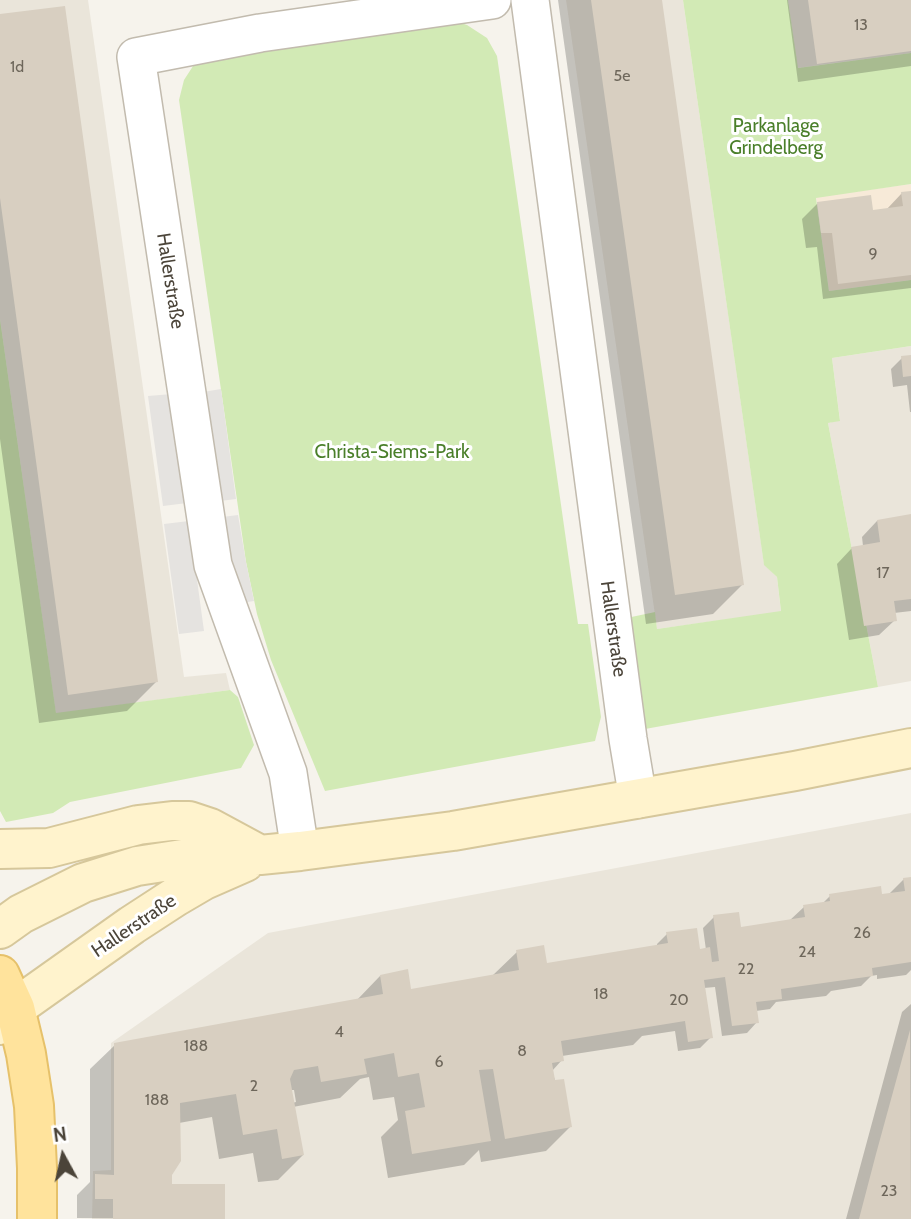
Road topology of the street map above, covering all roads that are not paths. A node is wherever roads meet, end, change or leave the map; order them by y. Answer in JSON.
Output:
{"nodes":[{"id":1,"x":492,"y":0,"type":"edge"},
{"id":2,"x":530,"y":0,"type":"edge"},
{"id":3,"x":911,"y":748,"type":"edge"},
{"id":4,"x":638,"y":799,"type":"junction"},
{"id":5,"x":0,"y":849,"type":"edge"},
{"id":6,"x":300,"y":851,"type":"junction"},
{"id":7,"x":260,"y":855,"type":"junction"},
{"id":8,"x":0,"y":929,"type":"edge"},
{"id":9,"x":4,"y":1004,"type":"edge"},
{"id":10,"x":37,"y":1219,"type":"edge"}],
"edges":[{"from":1,"to":6,"type":"street","name":"Hallerstraße"},
{"from":2,"to":4,"type":"street","name":"Hallerstraße"},
{"from":3,"to":4,"type":"main road","name":"Hallerstraße"},
{"from":4,"to":6,"type":"main road","name":"Hallerstraße"},
{"from":5,"to":7,"type":"main road"},
{"from":6,"to":7,"type":"main road","name":"Hallerstraße"},
{"from":7,"to":8,"type":"main road","name":"Hallerstraße"},
{"from":7,"to":9,"type":"main road","name":"Hallerstraße"},
{"from":9,"to":10,"type":"main road"}]}
